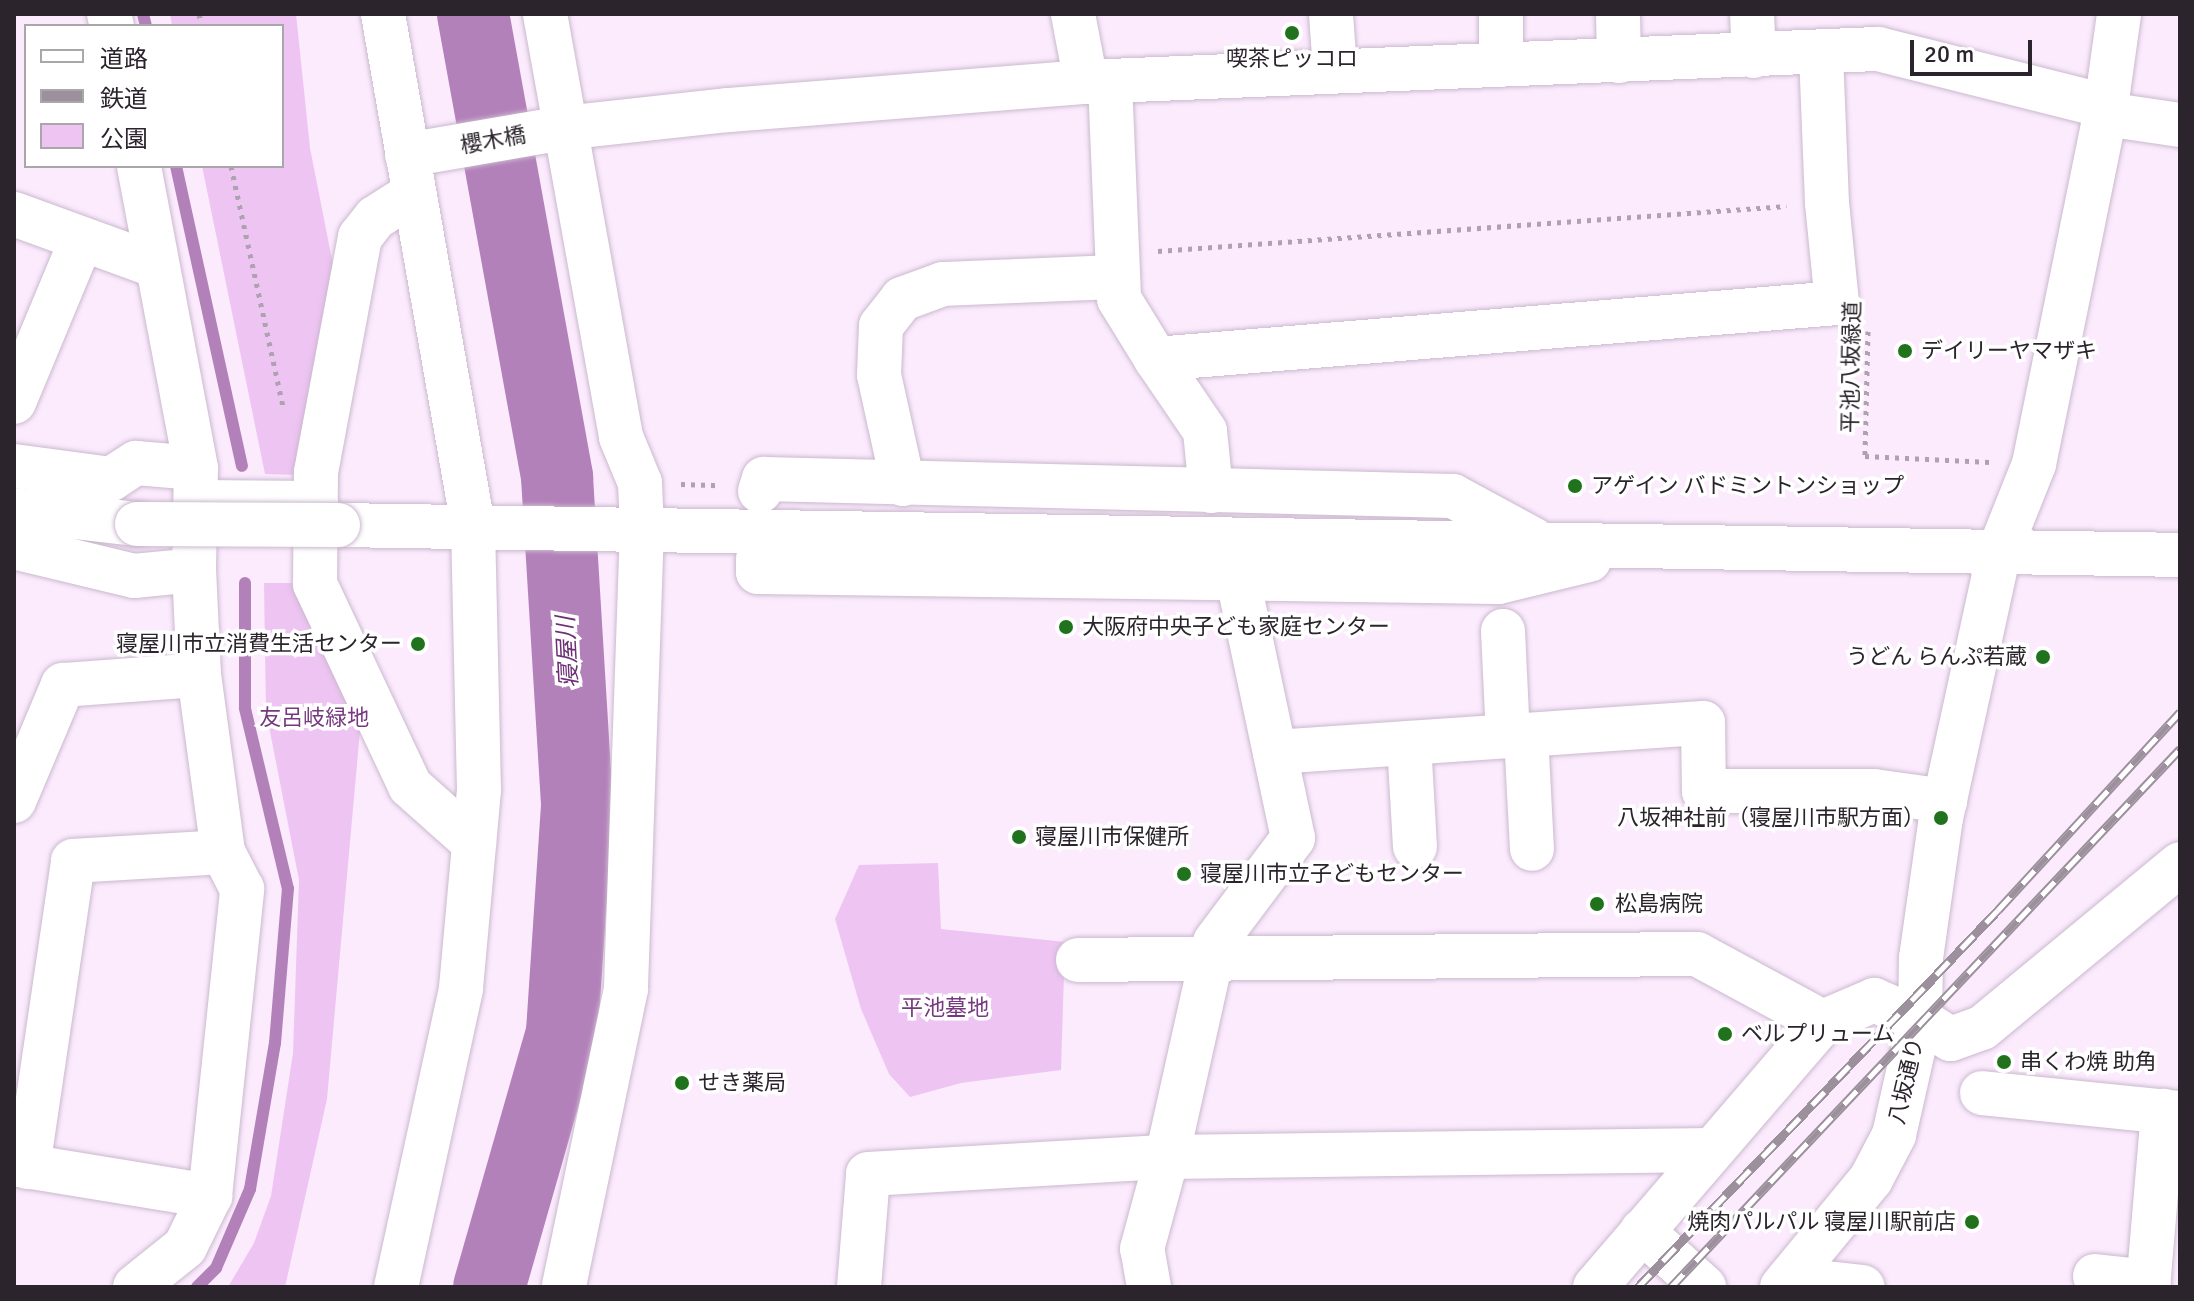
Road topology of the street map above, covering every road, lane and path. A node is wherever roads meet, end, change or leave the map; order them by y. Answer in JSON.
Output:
{"nodes":[{"id":1,"x":383,"y":14,"type":"edge"},
{"id":2,"x":545,"y":14,"type":"edge"},
{"id":3,"x":1073,"y":14,"type":"edge"},
{"id":4,"x":1331,"y":14,"type":"edge"},
{"id":5,"x":1501,"y":14,"type":"edge"},
{"id":6,"x":1618,"y":14,"type":"edge"},
{"id":7,"x":2119,"y":14,"type":"edge"},
{"id":8,"x":1877,"y":32,"type":"edge"},
{"id":9,"x":1753,"y":35,"type":"edge"},
{"id":10,"x":1821,"y":54,"type":"junction"},
{"id":11,"x":1619,"y":61,"type":"junction"},
{"id":12,"x":1501,"y":65,"type":"junction"},
{"id":13,"x":1335,"y":70,"type":"junction"},
{"id":14,"x":1098,"y":82,"type":"junction"},
{"id":15,"x":2105,"y":110,"type":"junction"},
{"id":16,"x":2180,"y":125,"type":"edge"},
{"id":17,"x":554,"y":130,"type":"junction"},
{"id":18,"x":421,"y":166,"type":"junction"},
{"id":19,"x":139,"y":168,"type":"edge"},
{"id":20,"x":231,"y":168,"type":"edge"},
{"id":21,"x":1827,"y":203,"type":"junction"},
{"id":22,"x":14,"y":214,"type":"edge"},
{"id":23,"x":81,"y":241,"type":"junction"},
{"id":24,"x":157,"y":266,"type":"junction"},
{"id":25,"x":1117,"y":266,"type":"junction"},
{"id":26,"x":1868,"y":329,"type":"dead end"},
{"id":27,"x":1156,"y":359,"type":"junction"},
{"id":28,"x":14,"y":402,"type":"edge"},
{"id":29,"x":320,"y":450,"type":"junction"},
{"id":30,"x":2034,"y":464,"type":"junction"},
{"id":31,"x":14,"y":466,"type":"edge"},
{"id":32,"x":903,"y":484,"type":"junction"},
{"id":33,"x":196,"y":485,"type":"junction"},
{"id":34,"x":760,"y":491,"type":"dead end"},
{"id":35,"x":1211,"y":491,"type":"junction"},
{"id":36,"x":14,"y":510,"type":"edge"},
{"id":37,"x":327,"y":514,"type":"junction"},
{"id":38,"x":484,"y":526,"type":"junction"},
{"id":39,"x":627,"y":528,"type":"junction"},
{"id":40,"x":1541,"y":543,"type":"junction"},
{"id":41,"x":1650,"y":545,"type":"junction"},
{"id":42,"x":14,"y":547,"type":"edge"},
{"id":43,"x":1999,"y":552,"type":"junction"},
{"id":44,"x":2180,"y":555,"type":"edge"},
{"id":45,"x":758,"y":559,"type":"dead end"},
{"id":46,"x":194,"y":570,"type":"junction"},
{"id":47,"x":1238,"y":580,"type":"junction"},
{"id":48,"x":1503,"y":631,"type":"dead end"},
{"id":49,"x":199,"y":675,"type":"junction"},
{"id":50,"x":1517,"y":736,"type":"junction"},
{"id":51,"x":1409,"y":743,"type":"junction"},
{"id":52,"x":1275,"y":752,"type":"junction"},
{"id":53,"x":14,"y":801,"type":"edge"},
{"id":54,"x":1945,"y":801,"type":"junction"},
{"id":55,"x":474,"y":843,"type":"junction"},
{"id":56,"x":1415,"y":847,"type":"dead end"},
{"id":57,"x":1532,"y":849,"type":"dead end"},
{"id":58,"x":223,"y":852,"type":"junction"},
{"id":59,"x":2180,"y":864,"type":"edge"},
{"id":60,"x":1078,"y":960,"type":"dead end"},
{"id":61,"x":1211,"y":960,"type":"junction"},
{"id":62,"x":1920,"y":1020,"type":"junction"},
{"id":63,"x":1823,"y":1022,"type":"junction"},
{"id":64,"x":1982,"y":1093,"type":"dead end"},
{"id":65,"x":2172,"y":1112,"type":"edge"},
{"id":66,"x":1712,"y":1150,"type":"junction"},
{"id":67,"x":1167,"y":1157,"type":"junction"},
{"id":68,"x":21,"y":1166,"type":"edge"},
{"id":69,"x":210,"y":1196,"type":"junction"},
{"id":70,"x":1642,"y":1231,"type":"junction"},
{"id":71,"x":2095,"y":1276,"type":"dead end"},
{"id":72,"x":1786,"y":1283,"type":"edge"},
{"id":73,"x":2148,"y":1284,"type":"edge"},
{"id":74,"x":135,"y":1287,"type":"edge"},
{"id":75,"x":396,"y":1287,"type":"edge"},
{"id":76,"x":564,"y":1287,"type":"edge"},
{"id":77,"x":859,"y":1287,"type":"edge"},
{"id":78,"x":1149,"y":1287,"type":"edge"},
{"id":79,"x":1595,"y":1287,"type":"edge"},
{"id":80,"x":1704,"y":1287,"type":"edge"},
{"id":81,"x":1863,"y":1287,"type":"edge"}],
"edges":[{"from":1,"to":18,"type":"street"},
{"from":2,"to":17,"type":"street"},
{"from":3,"to":14,"type":"street"},
{"from":4,"to":13,"type":"street"},
{"from":5,"to":12,"type":"street"},
{"from":6,"to":11,"type":"street"},
{"from":7,"to":15,"type":"street"},
{"from":8,"to":10,"type":"street","name":"櫻木橋"},
{"from":8,"to":15,"type":"street","name":"櫻木橋"},
{"from":9,"to":10,"type":"street","name":"櫻木橋"},
{"from":9,"to":11,"type":"street","name":"櫻木橋"},
{"from":10,"to":21,"type":"street"},
{"from":11,"to":12,"type":"street","name":"櫻木橋"},
{"from":12,"to":13,"type":"street","name":"櫻木橋"},
{"from":13,"to":14,"type":"street","name":"櫻木橋"},
{"from":14,"to":17,"type":"street","name":"櫻木橋"},
{"from":14,"to":25,"type":"street"},
{"from":15,"to":16,"type":"street","name":"櫻木橋"},
{"from":15,"to":30,"type":"street"},
{"from":17,"to":18,"type":"street","name":"櫻木橋"},
{"from":17,"to":39,"type":"street"},
{"from":18,"to":29,"type":"street"},
{"from":18,"to":38,"type":"street"},
{"from":19,"to":24,"type":"street"},
{"from":20,"to":29,"type":"path"},
{"from":21,"to":25,"type":"path"},
{"from":21,"to":27,"type":"street"},
{"from":22,"to":23,"type":"street"},
{"from":23,"to":24,"type":"street"},
{"from":23,"to":28,"type":"street"},
{"from":24,"to":33,"type":"street"},
{"from":25,"to":27,"type":"street"},
{"from":25,"to":32,"type":"street"},
{"from":26,"to":30,"type":"path","name":"平池八坂緑道"},
{"from":27,"to":35,"type":"street"},
{"from":29,"to":37,"type":"street"},
{"from":30,"to":43,"type":"street"},
{"from":31,"to":33,"type":"street"},
{"from":32,"to":34,"type":"street"},
{"from":32,"to":35,"type":"street"},
{"from":33,"to":37,"type":"street"},
{"from":33,"to":46,"type":"street"},
{"from":35,"to":40,"type":"street"},
{"from":36,"to":37,"type":"street","bridge":true},
{"from":37,"to":38,"type":"street"},
{"from":37,"to":55,"type":"street"},
{"from":38,"to":39,"type":"street"},
{"from":38,"to":55,"type":"street"},
{"from":39,"to":40,"type":"street"},
{"from":39,"to":76,"type":"street"},
{"from":40,"to":41,"type":"street"},
{"from":41,"to":43,"type":"street"},
{"from":41,"to":47,"type":"street"},
{"from":42,"to":46,"type":"street"},
{"from":43,"to":44,"type":"street"},
{"from":43,"to":54,"type":"street"},
{"from":45,"to":47,"type":"street"},
{"from":46,"to":49,"type":"street"},
{"from":47,"to":52,"type":"street"},
{"from":48,"to":50,"type":"street"},
{"from":49,"to":53,"type":"street"},
{"from":49,"to":58,"type":"street"},
{"from":50,"to":51,"type":"street"},
{"from":50,"to":54,"type":"street"},
{"from":50,"to":57,"type":"street"},
{"from":51,"to":52,"type":"street"},
{"from":51,"to":56,"type":"street"},
{"from":52,"to":61,"type":"street"},
{"from":54,"to":62,"type":"street"},
{"from":55,"to":75,"type":"street"},
{"from":58,"to":68,"type":"street"},
{"from":58,"to":69,"type":"street"},
{"from":59,"to":62,"type":"street","name":"八坂通り"},
{"from":60,"to":61,"type":"street"},
{"from":61,"to":63,"type":"street"},
{"from":61,"to":67,"type":"street"},
{"from":62,"to":63,"type":"street"},
{"from":62,"to":72,"type":"street","name":"八坂通り"},
{"from":63,"to":66,"type":"street"},
{"from":64,"to":65,"type":"street"},
{"from":65,"to":73,"type":"street"},
{"from":66,"to":67,"type":"street"},
{"from":66,"to":70,"type":"street"},
{"from":67,"to":77,"type":"street"},
{"from":67,"to":78,"type":"street"},
{"from":68,"to":69,"type":"street"},
{"from":69,"to":74,"type":"street"},
{"from":70,"to":79,"type":"street"},
{"from":70,"to":80,"type":"street"},
{"from":71,"to":73,"type":"street"},
{"from":72,"to":81,"type":"street"}]}
